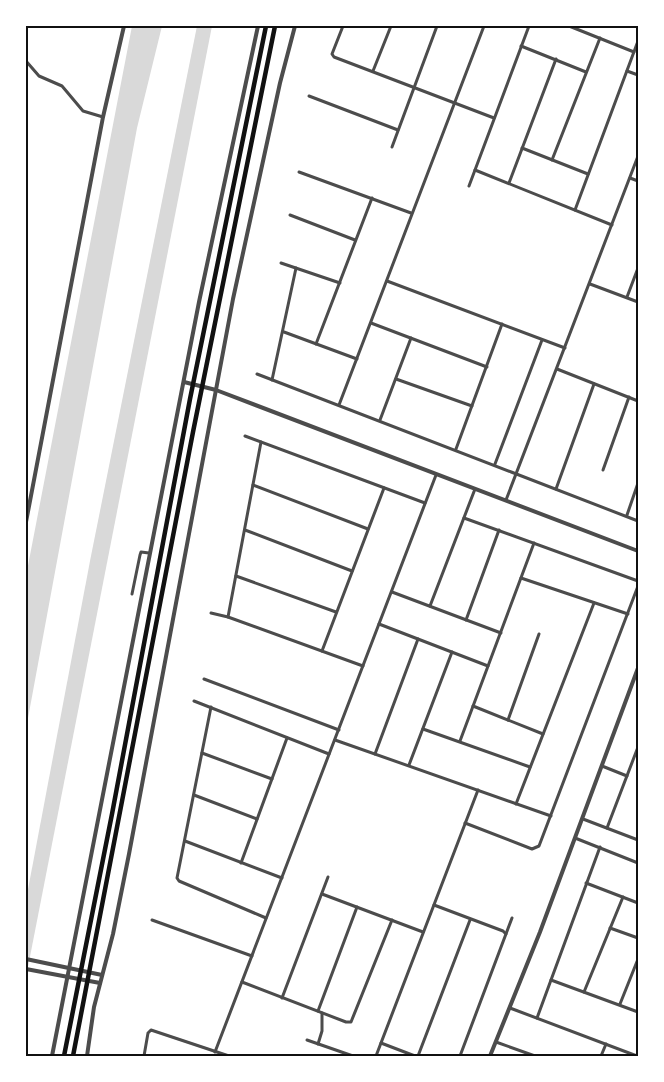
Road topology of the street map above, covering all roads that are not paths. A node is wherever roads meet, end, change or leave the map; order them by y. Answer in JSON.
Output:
{"nodes":[{"id":1,"x":124,"y":26,"type":"edge"},
{"id":2,"x":258,"y":26,"type":"edge"},
{"id":3,"x":266,"y":26,"type":"edge"},
{"id":4,"x":276,"y":26,"type":"edge"},
{"id":5,"x":295,"y":26,"type":"edge"},
{"id":6,"x":343,"y":26,"type":"edge"},
{"id":7,"x":391,"y":26,"type":"edge"},
{"id":8,"x":437,"y":26,"type":"edge"},
{"id":9,"x":484,"y":26,"type":"edge"},
{"id":10,"x":529,"y":26,"type":"edge"},
{"id":11,"x":569,"y":26,"type":"edge"},
{"id":12,"x":600,"y":38,"type":"junction"},
{"id":13,"x":639,"y":41,"type":"edge"},
{"id":14,"x":521,"y":46,"type":"junction"},
{"id":15,"x":634,"y":52,"type":"junction"},
{"id":16,"x":556,"y":59,"type":"junction"},
{"id":17,"x":26,"y":61,"type":"edge"},
{"id":18,"x":627,"y":71,"type":"junction"},
{"id":19,"x":373,"y":72,"type":"junction"},
{"id":20,"x":586,"y":72,"type":"junction"},
{"id":21,"x":639,"y":75,"type":"edge"},
{"id":22,"x":414,"y":88,"type":"junction"},
{"id":23,"x":309,"y":96,"type":"dead end"},
{"id":24,"x":454,"y":103,"type":"junction"},
{"id":25,"x":103,"y":117,"type":"junction"},
{"id":26,"x":494,"y":118,"type":"junction"},
{"id":27,"x":398,"y":130,"type":"junction"},
{"id":28,"x":392,"y":147,"type":"dead end"},
{"id":29,"x":522,"y":148,"type":"junction"},
{"id":30,"x":639,"y":156,"type":"edge"},
{"id":31,"x":552,"y":160,"type":"junction"},
{"id":32,"x":475,"y":170,"type":"junction"},
{"id":33,"x":299,"y":172,"type":"dead end"},
{"id":34,"x":588,"y":174,"type":"junction"},
{"id":35,"x":630,"y":178,"type":"junction"},
{"id":36,"x":639,"y":181,"type":"edge"},
{"id":37,"x":509,"y":183,"type":"junction"},
{"id":38,"x":468,"y":186,"type":"dead end"},
{"id":39,"x":372,"y":198,"type":"junction"},
{"id":40,"x":575,"y":210,"type":"junction"},
{"id":41,"x":411,"y":213,"type":"junction"},
{"id":42,"x":290,"y":215,"type":"dead end"},
{"id":43,"x":612,"y":225,"type":"junction"},
{"id":44,"x":355,"y":240,"type":"junction"},
{"id":45,"x":281,"y":262,"type":"dead end"},
{"id":46,"x":296,"y":268,"type":"junction"},
{"id":47,"x":639,"y":268,"type":"edge"},
{"id":48,"x":386,"y":281,"type":"junction"},
{"id":49,"x":340,"y":283,"type":"junction"},
{"id":50,"x":590,"y":284,"type":"junction"},
{"id":51,"x":627,"y":298,"type":"junction"},
{"id":52,"x":639,"y":302,"type":"edge"},
{"id":53,"x":371,"y":323,"type":"junction"},
{"id":54,"x":502,"y":324,"type":"junction"},
{"id":55,"x":284,"y":332,"type":"junction"},
{"id":56,"x":411,"y":338,"type":"junction"},
{"id":57,"x":542,"y":340,"type":"junction"},
{"id":58,"x":316,"y":344,"type":"junction"},
{"id":59,"x":565,"y":348,"type":"junction"},
{"id":60,"x":357,"y":359,"type":"junction"},
{"id":61,"x":487,"y":367,"type":"junction"},
{"id":62,"x":557,"y":369,"type":"junction"},
{"id":63,"x":257,"y":374,"type":"dead end"},
{"id":64,"x":396,"y":379,"type":"junction"},
{"id":65,"x":273,"y":380,"type":"junction"},
{"id":66,"x":184,"y":382,"type":"junction"},
{"id":67,"x":594,"y":384,"type":"junction"},
{"id":68,"x":216,"y":390,"type":"junction"},
{"id":69,"x":629,"y":398,"type":"junction"},
{"id":70,"x":639,"y":401,"type":"edge"},
{"id":71,"x":339,"y":405,"type":"junction"},
{"id":72,"x":472,"y":406,"type":"junction"},
{"id":73,"x":380,"y":420,"type":"junction"},
{"id":74,"x":245,"y":436,"type":"dead end"},
{"id":75,"x":261,"y":442,"type":"junction"},
{"id":76,"x":456,"y":449,"type":"junction"},
{"id":77,"x":495,"y":464,"type":"junction"},
{"id":78,"x":603,"y":470,"type":"dead end"},
{"id":79,"x":517,"y":473,"type":"junction"},
{"id":80,"x":436,"y":475,"type":"junction"},
{"id":81,"x":639,"y":483,"type":"edge"},
{"id":82,"x":253,"y":485,"type":"junction"},
{"id":83,"x":384,"y":488,"type":"junction"},
{"id":84,"x":475,"y":489,"type":"junction"},
{"id":85,"x":556,"y":490,"type":"junction"},
{"id":86,"x":506,"y":500,"type":"junction"},
{"id":87,"x":425,"y":503,"type":"junction"},
{"id":88,"x":626,"y":516,"type":"junction"},
{"id":89,"x":465,"y":518,"type":"junction"},
{"id":90,"x":639,"y":521,"type":"edge"},
{"id":91,"x":26,"y":522,"type":"edge"},
{"id":92,"x":368,"y":528,"type":"junction"},
{"id":93,"x":244,"y":530,"type":"junction"},
{"id":94,"x":499,"y":530,"type":"junction"},
{"id":95,"x":534,"y":543,"type":"junction"},
{"id":96,"x":639,"y":551,"type":"edge"},
{"id":97,"x":149,"y":554,"type":"junction"},
{"id":98,"x":352,"y":571,"type":"junction"},
{"id":99,"x":236,"y":576,"type":"junction"},
{"id":100,"x":521,"y":578,"type":"junction"},
{"id":101,"x":639,"y":584,"type":"edge"},
{"id":102,"x":392,"y":592,"type":"junction"},
{"id":103,"x":132,"y":594,"type":"dead end"},
{"id":104,"x":594,"y":603,"type":"junction"},
{"id":105,"x":430,"y":606,"type":"junction"},
{"id":106,"x":336,"y":612,"type":"junction"},
{"id":107,"x":211,"y":613,"type":"dead end"},
{"id":108,"x":628,"y":614,"type":"junction"},
{"id":109,"x":228,"y":617,"type":"junction"},
{"id":110,"x":466,"y":620,"type":"junction"},
{"id":111,"x":379,"y":624,"type":"junction"},
{"id":112,"x":501,"y":633,"type":"junction"},
{"id":113,"x":539,"y":634,"type":"dead end"},
{"id":114,"x":418,"y":639,"type":"junction"},
{"id":115,"x":322,"y":651,"type":"junction"},
{"id":116,"x":452,"y":652,"type":"junction"},
{"id":117,"x":363,"y":666,"type":"junction"},
{"id":118,"x":488,"y":666,"type":"junction"},
{"id":119,"x":639,"y":668,"type":"edge"},
{"id":120,"x":204,"y":679,"type":"dead end"},
{"id":121,"x":194,"y":701,"type":"dead end"},
{"id":122,"x":473,"y":706,"type":"junction"},
{"id":123,"x":211,"y":707,"type":"junction"},
{"id":124,"x":508,"y":720,"type":"junction"},
{"id":125,"x":423,"y":729,"type":"junction"},
{"id":126,"x":339,"y":730,"type":"junction"},
{"id":127,"x":543,"y":734,"type":"junction"},
{"id":128,"x":287,"y":737,"type":"junction"},
{"id":129,"x":335,"y":740,"type":"junction"},
{"id":130,"x":460,"y":741,"type":"junction"},
{"id":131,"x":639,"y":747,"type":"edge"},
{"id":132,"x":201,"y":753,"type":"junction"},
{"id":133,"x":329,"y":754,"type":"junction"},
{"id":134,"x":375,"y":754,"type":"junction"},
{"id":135,"x":637,"y":758,"type":"edge"},
{"id":136,"x":409,"y":766,"type":"junction"},
{"id":137,"x":602,"y":766,"type":"junction"},
{"id":138,"x":530,"y":767,"type":"junction"},
{"id":139,"x":627,"y":776,"type":"junction"},
{"id":140,"x":272,"y":779,"type":"junction"},
{"id":141,"x":478,"y":790,"type":"junction"},
{"id":142,"x":194,"y":795,"type":"junction"},
{"id":143,"x":516,"y":804,"type":"junction"},
{"id":144,"x":551,"y":816,"type":"junction"},
{"id":145,"x":257,"y":819,"type":"junction"},
{"id":146,"x":583,"y":819,"type":"junction"},
{"id":147,"x":465,"y":823,"type":"junction"},
{"id":148,"x":607,"y":828,"type":"junction"},
{"id":149,"x":575,"y":838,"type":"junction"},
{"id":150,"x":639,"y":840,"type":"edge"},
{"id":151,"x":184,"y":841,"type":"junction"},
{"id":152,"x":600,"y":847,"type":"junction"},
{"id":153,"x":241,"y":863,"type":"junction"},
{"id":154,"x":639,"y":863,"type":"edge"},
{"id":155,"x":282,"y":878,"type":"junction"},
{"id":156,"x":328,"y":878,"type":"dead end"},
{"id":157,"x":586,"y":883,"type":"junction"},
{"id":158,"x":322,"y":894,"type":"junction"},
{"id":159,"x":623,"y":897,"type":"junction"},
{"id":160,"x":639,"y":903,"type":"edge"},
{"id":161,"x":434,"y":905,"type":"junction"},
{"id":162,"x":357,"y":907,"type":"junction"},
{"id":163,"x":266,"y":918,"type":"junction"},
{"id":164,"x":512,"y":918,"type":"dead end"},
{"id":165,"x":152,"y":920,"type":"dead end"},
{"id":166,"x":392,"y":920,"type":"junction"},
{"id":167,"x":470,"y":920,"type":"junction"},
{"id":168,"x":610,"y":928,"type":"junction"},
{"id":169,"x":423,"y":932,"type":"junction"},
{"id":170,"x":506,"y":934,"type":"junction"},
{"id":171,"x":639,"y":938,"type":"edge"},
{"id":172,"x":252,"y":956,"type":"junction"},
{"id":173,"x":26,"y":959,"type":"edge"},
{"id":174,"x":639,"y":959,"type":"edge"},
{"id":175,"x":69,"y":968,"type":"junction"},
{"id":176,"x":26,"y":969,"type":"edge"},
{"id":177,"x":102,"y":975,"type":"junction"},
{"id":178,"x":67,"y":977,"type":"junction"},
{"id":179,"x":551,"y":980,"type":"junction"},
{"id":180,"x":242,"y":982,"type":"junction"},
{"id":181,"x":100,"y":983,"type":"junction"},
{"id":182,"x":584,"y":992,"type":"junction"},
{"id":183,"x":282,"y":998,"type":"junction"},
{"id":184,"x":620,"y":1005,"type":"junction"},
{"id":185,"x":510,"y":1008,"type":"junction"},
{"id":186,"x":320,"y":1012,"type":"junction"},
{"id":187,"x":639,"y":1012,"type":"edge"},
{"id":188,"x":537,"y":1018,"type":"junction"},
{"id":189,"x":307,"y":1040,"type":"dead end"},
{"id":190,"x":496,"y":1042,"type":"junction"},
{"id":191,"x":381,"y":1043,"type":"junction"},
{"id":192,"x":318,"y":1044,"type":"junction"},
{"id":193,"x":606,"y":1044,"type":"junction"},
{"id":194,"x":215,"y":1052,"type":"junction"},
{"id":195,"x":523,"y":1054,"type":"edge"},
{"id":196,"x":52,"y":1056,"type":"edge"},
{"id":197,"x":64,"y":1056,"type":"edge"},
{"id":198,"x":73,"y":1056,"type":"edge"},
{"id":199,"x":87,"y":1056,"type":"edge"},
{"id":200,"x":144,"y":1056,"type":"edge"},
{"id":201,"x":229,"y":1056,"type":"edge"},
{"id":202,"x":353,"y":1056,"type":"edge"},
{"id":203,"x":375,"y":1056,"type":"edge"},
{"id":204,"x":417,"y":1056,"type":"edge"},
{"id":205,"x":460,"y":1056,"type":"edge"},
{"id":206,"x":490,"y":1056,"type":"edge"},
{"id":207,"x":535,"y":1056,"type":"edge"},
{"id":208,"x":601,"y":1056,"type":"edge"},
{"id":209,"x":637,"y":1056,"type":"edge"}],
"edges":[{"from":1,"to":25,"type":"street"},
{"from":2,"to":66,"type":"street"},
{"from":3,"to":197,"type":"highway"},
{"from":4,"to":198,"type":"highway"},
{"from":5,"to":68,"type":"street"},
{"from":6,"to":19,"type":"street"},
{"from":7,"to":19,"type":"street"},
{"from":8,"to":22,"type":"street"},
{"from":9,"to":24,"type":"street"},
{"from":10,"to":14,"type":"street"},
{"from":11,"to":12,"type":"street"},
{"from":12,"to":15,"type":"street"},
{"from":12,"to":20,"type":"street"},
{"from":13,"to":15,"type":"street"},
{"from":14,"to":16,"type":"street"},
{"from":14,"to":26,"type":"street"},
{"from":15,"to":18,"type":"street"},
{"from":16,"to":20,"type":"street"},
{"from":16,"to":29,"type":"street"},
{"from":17,"to":25,"type":"street"},
{"from":18,"to":21,"type":"street"},
{"from":18,"to":34,"type":"street"},
{"from":19,"to":22,"type":"street"},
{"from":20,"to":31,"type":"street"},
{"from":22,"to":24,"type":"street"},
{"from":22,"to":27,"type":"street"},
{"from":23,"to":27,"type":"street"},
{"from":24,"to":26,"type":"street"},
{"from":24,"to":41,"type":"street"},
{"from":25,"to":91,"type":"street"},
{"from":26,"to":32,"type":"street"},
{"from":27,"to":28,"type":"street"},
{"from":29,"to":31,"type":"street"},
{"from":29,"to":37,"type":"street"},
{"from":30,"to":35,"type":"street"},
{"from":31,"to":34,"type":"street"},
{"from":32,"to":37,"type":"street"},
{"from":32,"to":38,"type":"street"},
{"from":33,"to":39,"type":"street"},
{"from":34,"to":40,"type":"street"},
{"from":35,"to":36,"type":"street"},
{"from":35,"to":43,"type":"street"},
{"from":37,"to":40,"type":"street"},
{"from":39,"to":41,"type":"street"},
{"from":39,"to":44,"type":"street"},
{"from":40,"to":43,"type":"street"},
{"from":41,"to":48,"type":"street"},
{"from":42,"to":44,"type":"street"},
{"from":43,"to":50,"type":"street"},
{"from":44,"to":49,"type":"street"},
{"from":45,"to":46,"type":"street"},
{"from":46,"to":49,"type":"street"},
{"from":46,"to":55,"type":"street"},
{"from":47,"to":51,"type":"street"},
{"from":48,"to":53,"type":"street"},
{"from":48,"to":54,"type":"street"},
{"from":49,"to":58,"type":"street"},
{"from":50,"to":51,"type":"street"},
{"from":50,"to":59,"type":"street"},
{"from":51,"to":52,"type":"street"},
{"from":53,"to":56,"type":"street"},
{"from":53,"to":60,"type":"street"},
{"from":54,"to":57,"type":"street"},
{"from":54,"to":61,"type":"street"},
{"from":55,"to":58,"type":"street"},
{"from":55,"to":65,"type":"street"},
{"from":56,"to":61,"type":"street"},
{"from":56,"to":64,"type":"street"},
{"from":57,"to":59,"type":"street"},
{"from":57,"to":77,"type":"street"},
{"from":58,"to":60,"type":"street"},
{"from":59,"to":62,"type":"street"},
{"from":60,"to":71,"type":"street"},
{"from":61,"to":72,"type":"street"},
{"from":62,"to":67,"type":"street"},
{"from":62,"to":79,"type":"street"},
{"from":63,"to":65,"type":"street"},
{"from":64,"to":72,"type":"street"},
{"from":64,"to":73,"type":"street"},
{"from":65,"to":71,"type":"street"},
{"from":66,"to":68,"type":"street"},
{"from":66,"to":97,"type":"street"},
{"from":67,"to":69,"type":"street"},
{"from":67,"to":85,"type":"street"},
{"from":68,"to":80,"type":"street"},
{"from":68,"to":177,"type":"street"},
{"from":69,"to":70,"type":"street"},
{"from":69,"to":78,"type":"street"},
{"from":71,"to":73,"type":"street"},
{"from":72,"to":76,"type":"street"},
{"from":73,"to":76,"type":"street"},
{"from":74,"to":75,"type":"street"},
{"from":75,"to":82,"type":"street"},
{"from":75,"to":83,"type":"street"},
{"from":76,"to":77,"type":"street"},
{"from":77,"to":79,"type":"street"},
{"from":79,"to":85,"type":"street"},
{"from":79,"to":86,"type":"street"},
{"from":80,"to":84,"type":"street"},
{"from":80,"to":87,"type":"street"},
{"from":81,"to":88,"type":"street"},
{"from":82,"to":92,"type":"street"},
{"from":82,"to":93,"type":"street"},
{"from":83,"to":87,"type":"street"},
{"from":83,"to":92,"type":"street"},
{"from":84,"to":86,"type":"street"},
{"from":84,"to":89,"type":"street"},
{"from":85,"to":88,"type":"street"},
{"from":86,"to":96,"type":"street"},
{"from":87,"to":102,"type":"street"},
{"from":88,"to":90,"type":"street"},
{"from":89,"to":94,"type":"street"},
{"from":89,"to":105,"type":"street"},
{"from":92,"to":98,"type":"street"},
{"from":93,"to":98,"type":"street"},
{"from":93,"to":99,"type":"street"},
{"from":94,"to":95,"type":"street"},
{"from":94,"to":110,"type":"street"},
{"from":95,"to":100,"type":"street"},
{"from":95,"to":101,"type":"street"},
{"from":97,"to":103,"type":"street"},
{"from":97,"to":175,"type":"street"},
{"from":98,"to":106,"type":"street"},
{"from":99,"to":106,"type":"street"},
{"from":99,"to":109,"type":"street"},
{"from":100,"to":104,"type":"street"},
{"from":100,"to":112,"type":"street"},
{"from":101,"to":108,"type":"street"},
{"from":102,"to":105,"type":"street"},
{"from":102,"to":111,"type":"street"},
{"from":104,"to":108,"type":"street"},
{"from":104,"to":127,"type":"street"},
{"from":105,"to":110,"type":"street"},
{"from":106,"to":115,"type":"street"},
{"from":107,"to":109,"type":"street"},
{"from":108,"to":144,"type":"street"},
{"from":109,"to":115,"type":"street"},
{"from":110,"to":112,"type":"street"},
{"from":111,"to":114,"type":"street"},
{"from":111,"to":117,"type":"street"},
{"from":112,"to":118,"type":"street"},
{"from":113,"to":124,"type":"street"},
{"from":114,"to":116,"type":"street"},
{"from":114,"to":134,"type":"street"},
{"from":115,"to":117,"type":"street"},
{"from":116,"to":118,"type":"street"},
{"from":116,"to":125,"type":"street"},
{"from":117,"to":126,"type":"street"},
{"from":118,"to":122,"type":"street"},
{"from":119,"to":137,"type":"street"},
{"from":120,"to":126,"type":"street"},
{"from":121,"to":123,"type":"street"},
{"from":122,"to":124,"type":"street"},
{"from":122,"to":130,"type":"street"},
{"from":123,"to":128,"type":"street"},
{"from":123,"to":132,"type":"street"},
{"from":124,"to":127,"type":"street"},
{"from":125,"to":130,"type":"street"},
{"from":125,"to":136,"type":"street"},
{"from":126,"to":129,"type":"street"},
{"from":127,"to":138,"type":"street"},
{"from":128,"to":133,"type":"street"},
{"from":128,"to":140,"type":"street"},
{"from":129,"to":133,"type":"street"},
{"from":129,"to":134,"type":"street"},
{"from":130,"to":138,"type":"street"},
{"from":131,"to":135,"type":"street"},
{"from":132,"to":140,"type":"street"},
{"from":132,"to":142,"type":"street"},
{"from":133,"to":155,"type":"street"},
{"from":134,"to":136,"type":"street"},
{"from":135,"to":139,"type":"street"},
{"from":136,"to":141,"type":"street"},
{"from":137,"to":139,"type":"street"},
{"from":137,"to":146,"type":"street"},
{"from":138,"to":143,"type":"street"},
{"from":139,"to":148,"type":"street"},
{"from":140,"to":145,"type":"street"},
{"from":141,"to":143,"type":"street"},
{"from":141,"to":147,"type":"street"},
{"from":142,"to":145,"type":"street"},
{"from":142,"to":151,"type":"street"},
{"from":143,"to":144,"type":"street"},
{"from":144,"to":147,"type":"street"},
{"from":145,"to":153,"type":"street"},
{"from":146,"to":148,"type":"street"},
{"from":146,"to":149,"type":"street"},
{"from":147,"to":161,"type":"street"},
{"from":148,"to":150,"type":"street"},
{"from":149,"to":152,"type":"street"},
{"from":149,"to":185,"type":"street"},
{"from":151,"to":153,"type":"street"},
{"from":151,"to":163,"type":"street"},
{"from":152,"to":154,"type":"street"},
{"from":152,"to":157,"type":"street"},
{"from":153,"to":155,"type":"street"},
{"from":155,"to":163,"type":"street"},
{"from":156,"to":158,"type":"street"},
{"from":157,"to":159,"type":"street"},
{"from":157,"to":179,"type":"street"},
{"from":158,"to":162,"type":"street"},
{"from":158,"to":183,"type":"street"},
{"from":159,"to":160,"type":"street"},
{"from":159,"to":168,"type":"street"},
{"from":161,"to":167,"type":"street"},
{"from":161,"to":169,"type":"street"},
{"from":162,"to":166,"type":"street"},
{"from":162,"to":186,"type":"street"},
{"from":163,"to":172,"type":"street"},
{"from":164,"to":170,"type":"street"},
{"from":165,"to":172,"type":"street"},
{"from":166,"to":169,"type":"street"},
{"from":166,"to":186,"type":"street"},
{"from":167,"to":170,"type":"street"},
{"from":167,"to":204,"type":"street"},
{"from":168,"to":171,"type":"street"},
{"from":168,"to":182,"type":"street"},
{"from":169,"to":191,"type":"street"},
{"from":170,"to":205,"type":"street"},
{"from":172,"to":180,"type":"street"},
{"from":173,"to":175,"type":"street"},
{"from":174,"to":184,"type":"street"},
{"from":175,"to":177,"type":"street"},
{"from":175,"to":178,"type":"street"},
{"from":176,"to":178,"type":"street"},
{"from":177,"to":181,"type":"street"},
{"from":178,"to":181,"type":"street"},
{"from":178,"to":196,"type":"street"},
{"from":179,"to":182,"type":"street"},
{"from":179,"to":188,"type":"street"},
{"from":180,"to":183,"type":"street"},
{"from":180,"to":194,"type":"street"},
{"from":181,"to":199,"type":"street"},
{"from":182,"to":184,"type":"street"},
{"from":183,"to":186,"type":"street"},
{"from":184,"to":187,"type":"street"},
{"from":185,"to":188,"type":"street"},
{"from":185,"to":190,"type":"street"},
{"from":186,"to":192,"type":"street"},
{"from":188,"to":193,"type":"street"},
{"from":189,"to":192,"type":"street"},
{"from":190,"to":195,"type":"street"},
{"from":190,"to":206,"type":"street"},
{"from":191,"to":203,"type":"street"},
{"from":191,"to":204,"type":"street"},
{"from":192,"to":202,"type":"street"},
{"from":193,"to":208,"type":"street"},
{"from":193,"to":209,"type":"street"},
{"from":194,"to":200,"type":"street"},
{"from":194,"to":201,"type":"street"},
{"from":195,"to":207,"type":"street"}]}
